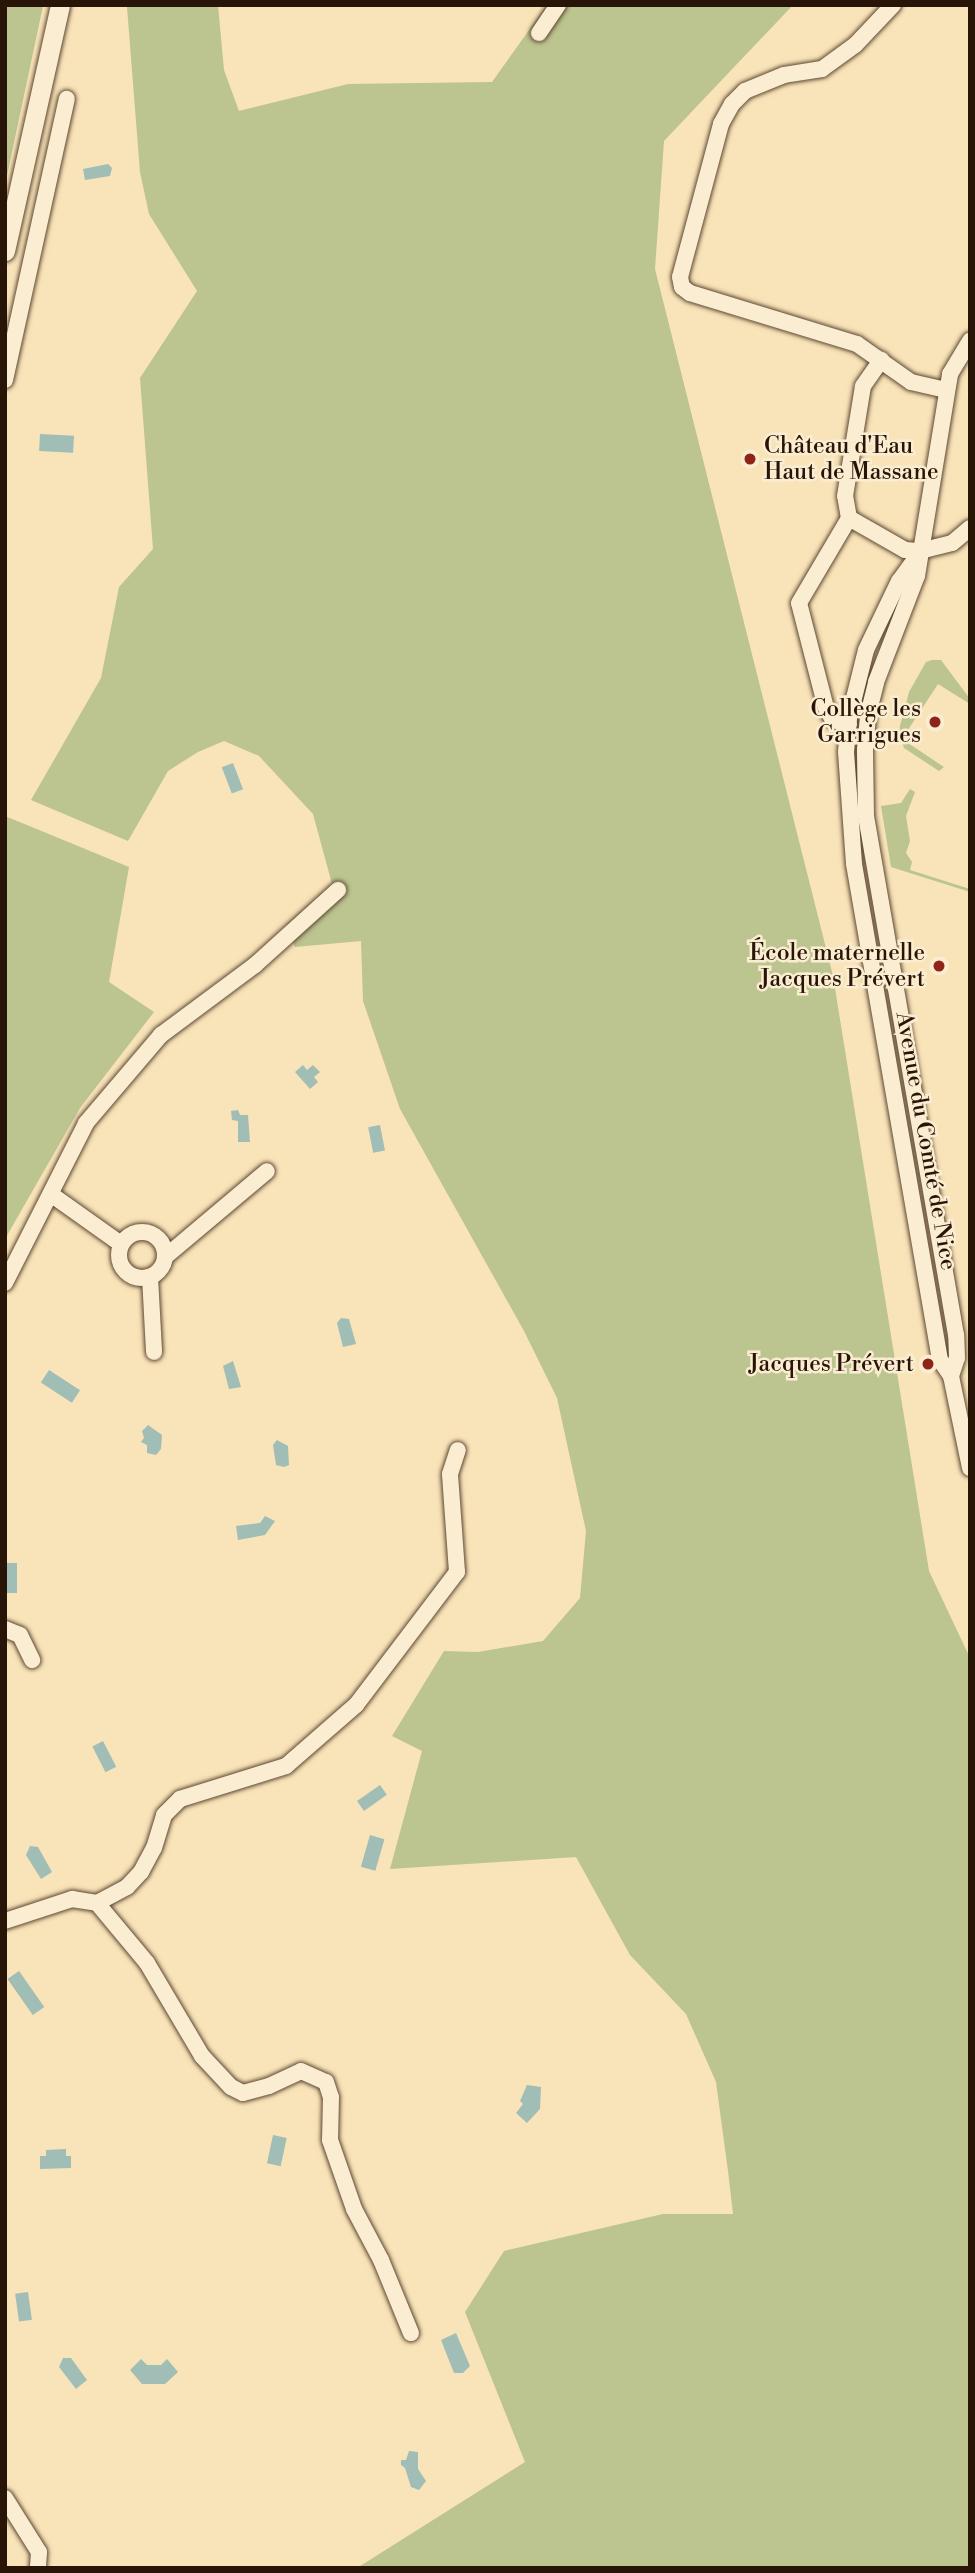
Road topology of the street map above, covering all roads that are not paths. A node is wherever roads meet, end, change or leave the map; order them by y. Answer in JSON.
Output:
{"nodes":[{"id":1,"x":60,"y":5,"type":"edge"},
{"id":2,"x":558,"y":5,"type":"edge"},
{"id":3,"x":893,"y":5,"type":"edge"},
{"id":4,"x":539,"y":33,"type":"dead end"},
{"id":5,"x":67,"y":99,"type":"dead end"},
{"id":6,"x":5,"y":251,"type":"edge"},
{"id":7,"x":970,"y":341,"type":"edge"},
{"id":8,"x":880,"y":360,"type":"junction"},
{"id":9,"x":5,"y":380,"type":"edge"},
{"id":10,"x":947,"y":390,"type":"junction"},
{"id":11,"x":849,"y":518,"type":"junction"},
{"id":12,"x":970,"y":528,"type":"edge"},
{"id":13,"x":921,"y":551,"type":"junction"},
{"id":14,"x":849,"y":724,"type":"junction"},
{"id":15,"x":338,"y":890,"type":"dead end"},
{"id":16,"x":267,"y":1171,"type":"dead end"},
{"id":17,"x":52,"y":1195,"type":"junction"},
{"id":18,"x":121,"y":1244,"type":"junction"},
{"id":19,"x":165,"y":1257,"type":"junction"},
{"id":20,"x":150,"y":1277,"type":"junction"},
{"id":21,"x":5,"y":1283,"type":"edge"},
{"id":22,"x":956,"y":1335,"type":"junction"},
{"id":23,"x":970,"y":1345,"type":"edge"},
{"id":24,"x":154,"y":1352,"type":"dead end"},
{"id":25,"x":951,"y":1376,"type":"junction"},
{"id":26,"x":458,"y":1450,"type":"dead end"},
{"id":27,"x":969,"y":1458,"type":"edge"},
{"id":28,"x":5,"y":1629,"type":"edge"},
{"id":29,"x":32,"y":1660,"type":"dead end"},
{"id":30,"x":97,"y":1903,"type":"junction"},
{"id":31,"x":5,"y":1921,"type":"edge"},
{"id":32,"x":411,"y":2333,"type":"dead end"},
{"id":33,"x":5,"y":2498,"type":"edge"},
{"id":34,"x":38,"y":2568,"type":"edge"}],
"edges":[{"from":1,"to":6,"type":"street"},
{"from":2,"to":4,"type":"street"},
{"from":3,"to":8,"type":"street"},
{"from":5,"to":9,"type":"street"},
{"from":7,"to":10,"type":"street"},
{"from":8,"to":10,"type":"street"},
{"from":8,"to":11,"type":"street"},
{"from":10,"to":13,"type":"street"},
{"from":11,"to":13,"type":"street"},
{"from":11,"to":14,"type":"street"},
{"from":12,"to":13,"type":"street"},
{"from":13,"to":14,"type":"street","name":"Avenue du Comté de Nice"},
{"from":13,"to":22,"type":"street","name":"Avenue du Comté de Nice"},
{"from":14,"to":25,"type":"street","name":"Avenue du Comté de Nice"},
{"from":15,"to":17,"type":"street"},
{"from":16,"to":19,"type":"street"},
{"from":17,"to":18,"type":"street"},
{"from":17,"to":21,"type":"street"},
{"from":18,"to":19,"type":"street"},
{"from":18,"to":20,"type":"street"},
{"from":19,"to":20,"type":"street"},
{"from":20,"to":24,"type":"street"},
{"from":22,"to":23,"type":"street"},
{"from":22,"to":25,"type":"street","name":"Avenue du Comté de Nice"},
{"from":25,"to":27,"type":"street","name":"Avenue du Comté de Nice"},
{"from":26,"to":30,"type":"street"},
{"from":28,"to":29,"type":"street"},
{"from":30,"to":31,"type":"street"},
{"from":30,"to":32,"type":"street"},
{"from":33,"to":34,"type":"street"}]}
